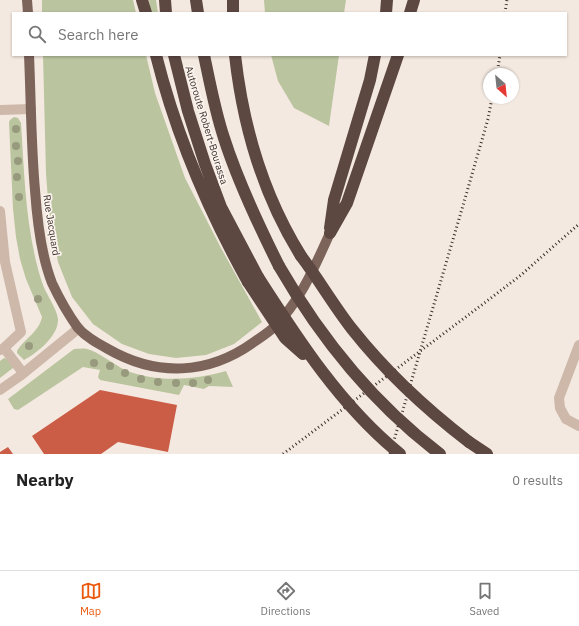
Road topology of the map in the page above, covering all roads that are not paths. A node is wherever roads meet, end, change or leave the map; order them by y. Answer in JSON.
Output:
{"nodes":[{"id":1,"x":27,"y":0,"type":"edge"},
{"id":2,"x":142,"y":0,"type":"edge"},
{"id":3,"x":165,"y":0,"type":"edge"},
{"id":4,"x":233,"y":0,"type":"edge"},
{"id":5,"x":387,"y":0,"type":"edge"},
{"id":6,"x":414,"y":0,"type":"edge"},
{"id":7,"x":28,"y":12,"type":"edge"},
{"id":8,"x":146,"y":12,"type":"edge"},
{"id":9,"x":166,"y":12,"type":"edge"},
{"id":10,"x":233,"y":12,"type":"edge"},
{"id":11,"x":386,"y":12,"type":"edge"},
{"id":12,"x":410,"y":12,"type":"edge"},
{"id":13,"x":29,"y":56,"type":"edge"},
{"id":14,"x":156,"y":56,"type":"edge"},
{"id":15,"x":174,"y":56,"type":"edge"},
{"id":16,"x":204,"y":56,"type":"edge"},
{"id":17,"x":235,"y":56,"type":"edge"},
{"id":18,"x":375,"y":56,"type":"edge"},
{"id":19,"x":398,"y":56,"type":"edge"},
{"id":20,"x":31,"y":109,"type":"junction"},
{"id":21,"x":0,"y":110,"type":"edge"},
{"id":22,"x":0,"y":211,"type":"edge"},
{"id":23,"x":330,"y":233,"type":"junction"},
{"id":24,"x":253,"y":280,"type":"junction"},
{"id":25,"x":78,"y":328,"type":"junction"},
{"id":26,"x":579,"y":345,"type":"edge"},
{"id":27,"x":2,"y":349,"type":"edge"},
{"id":28,"x":23,"y":373,"type":"junction"},
{"id":29,"x":0,"y":390,"type":"edge"},
{"id":30,"x":579,"y":426,"type":"edge"},
{"id":31,"x":400,"y":454,"type":"edge"},
{"id":32,"x":440,"y":454,"type":"edge"},
{"id":33,"x":487,"y":454,"type":"edge"}],
"edges":[{"from":1,"to":7,"type":"main road"},
{"from":2,"to":8,"type":"highway"},
{"from":3,"to":9,"type":"highway"},
{"from":4,"to":10,"type":"highway"},
{"from":5,"to":11,"type":"highway"},
{"from":6,"to":12,"type":"highway"},
{"from":13,"to":20,"type":"main road","name":"Rue Jacquard"},
{"from":14,"to":24,"type":"highway"},
{"from":15,"to":24,"type":"highway","name":"Autoroute Robert-Bourassa"},
{"from":16,"to":32,"type":"highway","name":"Autoroute Robert-Bourassa","bridge":true},
{"from":17,"to":33,"type":"highway","bridge":true},
{"from":18,"to":23,"type":"highway"},
{"from":19,"to":23,"type":"highway"},
{"from":20,"to":21,"type":"street"},
{"from":20,"to":25,"type":"main road","name":"Rue Jacquard"},
{"from":22,"to":27,"type":"street"},
{"from":23,"to":25,"type":"main road","name":"Rue Jacquard"},
{"from":24,"to":31,"type":"highway","name":"Autoroute Robert-Bourassa","bridge":true},
{"from":25,"to":28,"type":"street"},
{"from":26,"to":30,"type":"street"},
{"from":27,"to":28,"type":"street"},
{"from":28,"to":29,"type":"street"}]}
